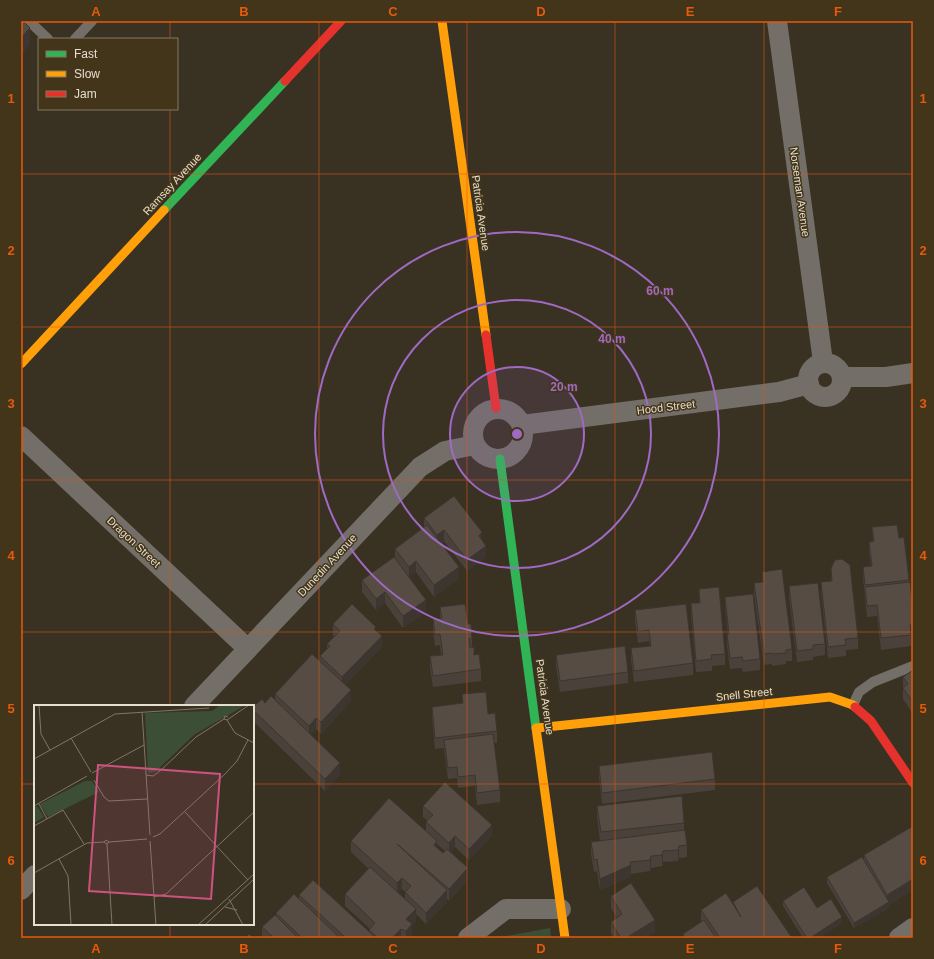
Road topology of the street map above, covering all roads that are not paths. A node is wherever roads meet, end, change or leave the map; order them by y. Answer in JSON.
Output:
{"nodes":[{"id":1,"x":29,"y":21,"type":"edge"},
{"id":2,"x":92,"y":21,"type":"edge"},
{"id":3,"x":341,"y":21,"type":"edge"},
{"id":4,"x":442,"y":21,"type":"edge"},
{"id":5,"x":777,"y":21,"type":"edge"},
{"id":6,"x":47,"y":38,"type":"edge"},
{"id":7,"x":76,"y":38,"type":"edge"},
{"id":8,"x":823,"y":362,"type":"junction"},
{"id":9,"x":21,"y":364,"type":"edge"},
{"id":10,"x":913,"y":373,"type":"edge"},
{"id":11,"x":842,"y":377,"type":"junction"},
{"id":12,"x":809,"y":384,"type":"junction"},
{"id":13,"x":496,"y":408,"type":"junction"},
{"id":14,"x":522,"y":425,"type":"junction"},
{"id":15,"x":21,"y":436,"type":"edge"},
{"id":16,"x":475,"y":445,"type":"junction"},
{"id":17,"x":500,"y":459,"type":"junction"},
{"id":18,"x":248,"y":649,"type":"junction"},
{"id":19,"x":913,"y":666,"type":"edge"},
{"id":20,"x":195,"y":705,"type":"edge"},
{"id":21,"x":853,"y":705,"type":"junction"},
{"id":22,"x":537,"y":728,"type":"junction"},
{"id":23,"x":913,"y":783,"type":"edge"},
{"id":24,"x":34,"y":876,"type":"edge"},
{"id":25,"x":21,"y":890,"type":"edge"},
{"id":26,"x":561,"y":909,"type":"junction"},
{"id":27,"x":913,"y":928,"type":"edge"},
{"id":28,"x":468,"y":938,"type":"edge"},
{"id":29,"x":565,"y":938,"type":"edge"},
{"id":30,"x":899,"y":938,"type":"edge"}],
"edges":[{"from":1,"to":6,"type":"lane"},
{"from":2,"to":7,"type":"lane"},
{"from":3,"to":9,"type":"street","name":"Ramsay Avenue"},
{"from":4,"to":13,"type":"street","name":"Patricia Avenue"},
{"from":5,"to":8,"type":"street","name":"Norseman Avenue"},
{"from":8,"to":11,"type":"street"},
{"from":8,"to":12,"type":"street"},
{"from":10,"to":11,"type":"street"},
{"from":11,"to":12,"type":"street"},
{"from":12,"to":14,"type":"street","name":"Hood Street"},
{"from":13,"to":14,"type":"street"},
{"from":13,"to":16,"type":"street"},
{"from":14,"to":17,"type":"street"},
{"from":15,"to":18,"type":"street","name":"Dragon Street"},
{"from":16,"to":17,"type":"street"},
{"from":16,"to":18,"type":"street","name":"Dunedin Avenue"},
{"from":17,"to":22,"type":"street","name":"Patricia Avenue"},
{"from":18,"to":20,"type":"street","name":"Dunedin Avenue"},
{"from":19,"to":21,"type":"lane"},
{"from":21,"to":22,"type":"street","name":"Snell Street"},
{"from":21,"to":23,"type":"street","name":"Snell Street"},
{"from":22,"to":26,"type":"street","name":"Patricia Avenue"},
{"from":24,"to":25,"type":"street"},
{"from":26,"to":28,"type":"street"},
{"from":26,"to":29,"type":"street","name":"Patricia Avenue"},
{"from":27,"to":30,"type":"street"}]}
